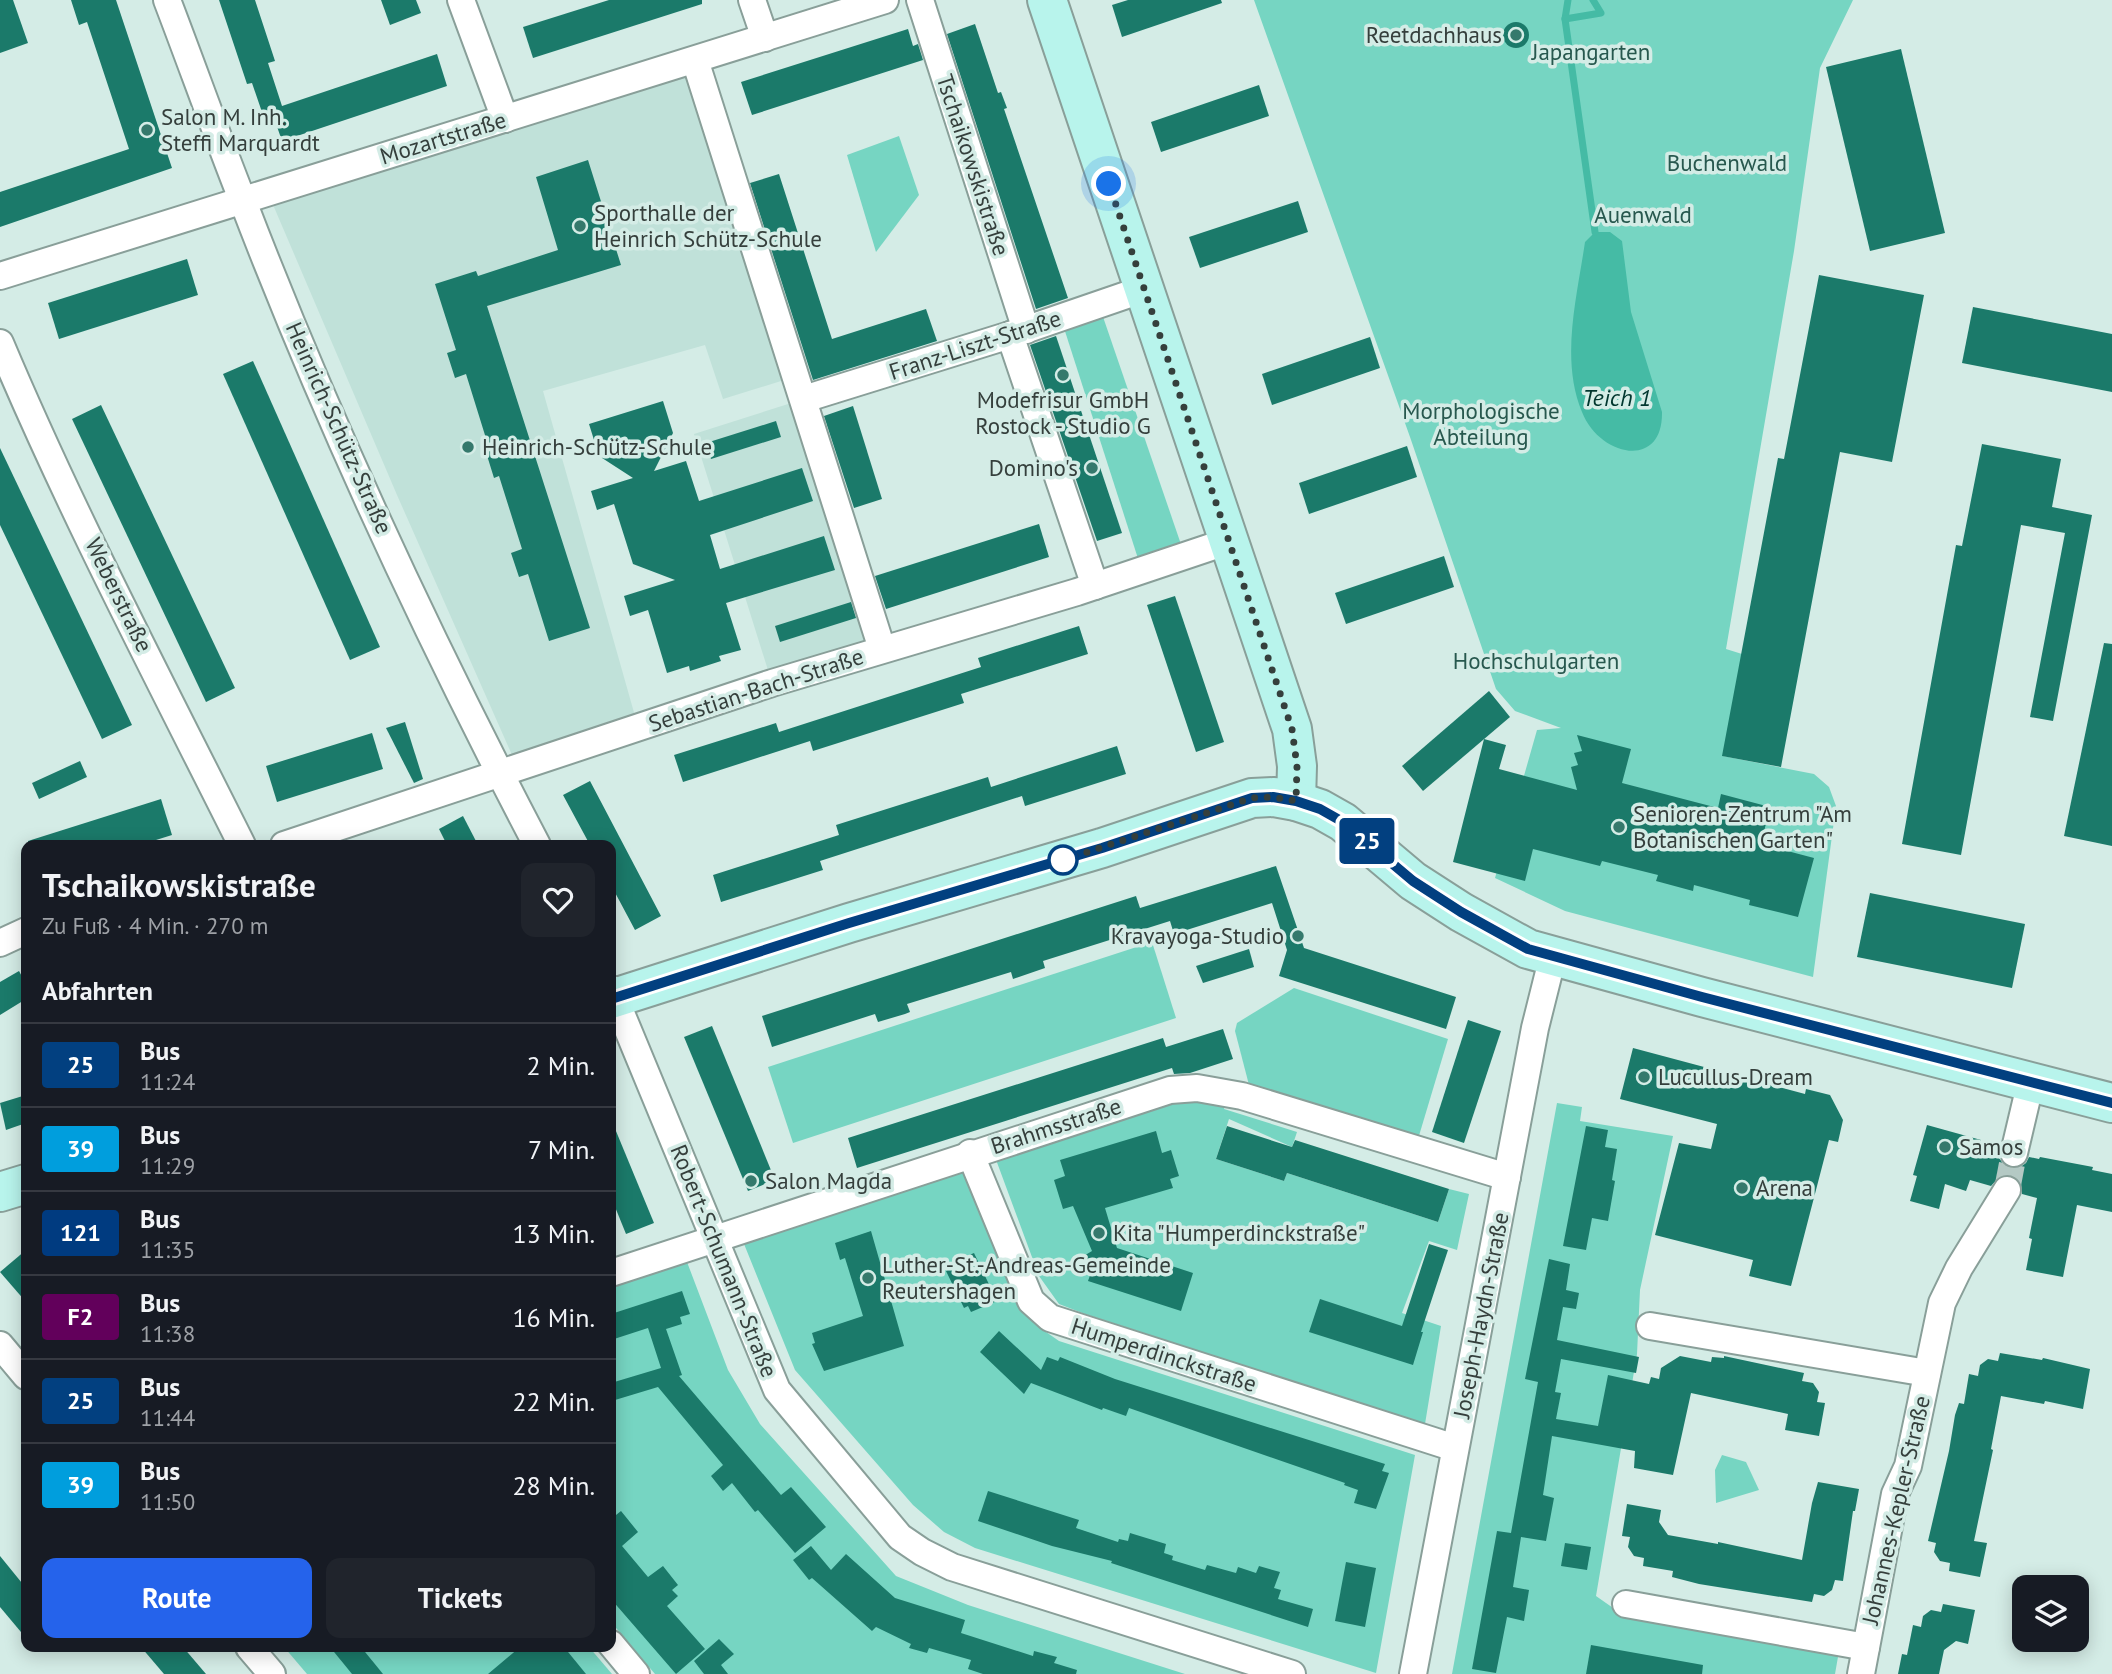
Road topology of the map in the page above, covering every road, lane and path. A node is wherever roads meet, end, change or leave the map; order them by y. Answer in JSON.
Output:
{"nodes":[{"id":1,"x":167,"y":0,"type":"edge"},
{"id":2,"x":461,"y":0,"type":"edge"},
{"id":3,"x":752,"y":0,"type":"edge"},
{"id":4,"x":885,"y":0,"type":"edge"},
{"id":5,"x":920,"y":0,"type":"edge"},
{"id":6,"x":1046,"y":0,"type":"edge"},
{"id":7,"x":765,"y":38,"type":"junction"},
{"id":8,"x":695,"y":60,"type":"junction"},
{"id":9,"x":505,"y":119,"type":"junction"},
{"id":10,"x":243,"y":202,"type":"junction"},
{"id":11,"x":0,"y":276,"type":"edge"},
{"id":12,"x":1144,"y":289,"type":"junction"},
{"id":13,"x":1018,"y":332,"type":"junction"},
{"id":14,"x":0,"y":343,"type":"edge"},
{"id":15,"x":804,"y":399,"type":"junction"},
{"id":16,"x":1229,"y":541,"type":"junction"},
{"id":17,"x":1095,"y":586,"type":"junction"},
{"id":18,"x":882,"y":649,"type":"junction"},
{"id":19,"x":499,"y":773,"type":"junction"},
{"id":20,"x":1296,"y":801,"type":"junction"},
{"id":21,"x":240,"y":840,"type":"edge"},
{"id":22,"x":299,"y":840,"type":"edge"},
{"id":23,"x":534,"y":840,"type":"edge"},
{"id":24,"x":1553,"y":957,"type":"junction"},
{"id":25,"x":616,"y":994,"type":"edge"},
{"id":26,"x":616,"y":1005,"type":"edge"},
{"id":27,"x":2031,"y":1081,"type":"junction"},
{"id":28,"x":2112,"y":1103,"type":"edge"},
{"id":29,"x":970,"y":1153,"type":"junction"},
{"id":30,"x":2014,"y":1153,"type":"tunnel mouth"},
{"id":31,"x":1507,"y":1177,"type":"junction"},
{"id":32,"x":21,"y":1186,"type":"edge"},
{"id":33,"x":2007,"y":1190,"type":"tunnel mouth"},
{"id":34,"x":0,"y":1192,"type":"edge"},
{"id":35,"x":714,"y":1239,"type":"junction"},
{"id":36,"x":616,"y":1271,"type":"edge"},
{"id":37,"x":1650,"y":1326,"type":"dead end"},
{"id":38,"x":0,"y":1345,"type":"edge"},
{"id":39,"x":21,"y":1370,"type":"edge"},
{"id":40,"x":1927,"y":1373,"type":"junction"},
{"id":41,"x":1455,"y":1448,"type":"junction"},
{"id":42,"x":1626,"y":1604,"type":"dead end"},
{"id":43,"x":1866,"y":1647,"type":"junction"},
{"id":44,"x":616,"y":1650,"type":"edge"},
{"id":45,"x":253,"y":1652,"type":"edge"},
{"id":46,"x":272,"y":1674,"type":"edge"},
{"id":47,"x":636,"y":1674,"type":"edge"},
{"id":48,"x":1292,"y":1674,"type":"edge"},
{"id":49,"x":1413,"y":1674,"type":"edge"},
{"id":50,"x":1861,"y":1674,"type":"edge"}],
"edges":[{"from":1,"to":10,"type":"street","name":"Heinrich-Schütz-Straße"},
{"from":2,"to":9,"type":"street"},
{"from":3,"to":7,"type":"street"},
{"from":4,"to":7,"type":"street","name":"Mozartstraße"},
{"from":5,"to":13,"type":"street","name":"Tschaikowskistraße"},
{"from":6,"to":12,"type":"street"},
{"from":7,"to":8,"type":"street","name":"Mozartstraße"},
{"from":8,"to":9,"type":"street","name":"Mozartstraße"},
{"from":8,"to":15,"type":"street"},
{"from":9,"to":10,"type":"street","name":"Mozartstraße"},
{"from":10,"to":11,"type":"street","name":"Mozartstraße"},
{"from":10,"to":19,"type":"street","name":"Heinrich-Schütz-Straße"},
{"from":12,"to":13,"type":"street","name":"Franz-Liszt-Straße"},
{"from":12,"to":16,"type":"street"},
{"from":13,"to":15,"type":"street","name":"Franz-Liszt-Straße"},
{"from":13,"to":17,"type":"street","name":"Tschaikowskistraße"},
{"from":14,"to":21,"type":"street","name":"Weberstraße"},
{"from":15,"to":18,"type":"street"},
{"from":16,"to":17,"type":"street","name":"Sebastian-Bach-Straße"},
{"from":16,"to":20,"type":"street"},
{"from":17,"to":18,"type":"street","name":"Sebastian-Bach-Straße"},
{"from":18,"to":19,"type":"street","name":"Sebastian-Bach-Straße"},
{"from":19,"to":22,"type":"street","name":"Sebastian-Bach-Straße"},
{"from":19,"to":23,"type":"street","name":"Heinrich-Schütz-Straße"},
{"from":20,"to":24,"type":"street"},
{"from":20,"to":25,"type":"street"},
{"from":24,"to":27,"type":"street"},
{"from":24,"to":31,"type":"street","name":"Joseph-Haydn-Straße"},
{"from":26,"to":35,"type":"street","name":"Robert-Schumann-Straße"},
{"from":27,"to":28,"type":"street"},
{"from":27,"to":30,"type":"street"},
{"from":29,"to":31,"type":"street","name":"Brahmsstraße"},
{"from":29,"to":35,"type":"street","name":"Brahmsstraße"},
{"from":29,"to":41,"type":"street","name":"Humperdinckstraße"},
{"from":31,"to":41,"type":"street","name":"Joseph-Haydn-Straße"},
{"from":32,"to":34,"type":"street"},
{"from":33,"to":40,"type":"street","name":"Johannes-Kepler-Straße"},
{"from":35,"to":36,"type":"street","name":"Brahmsstraße"},
{"from":35,"to":48,"type":"street","name":"Robert-Schumann-Straße"},
{"from":37,"to":40,"type":"street","name":"Johannes-Kepler-Straße"},
{"from":38,"to":39,"type":"street"},
{"from":40,"to":43,"type":"street","name":"Johannes-Kepler-Straße"},
{"from":41,"to":49,"type":"street","name":"Joseph-Haydn-Straße"},
{"from":42,"to":43,"type":"street","name":"Johannes-Kepler-Straße"},
{"from":43,"to":50,"type":"street","name":"Johannes-Kepler-Straße"},
{"from":44,"to":47,"type":"street"},
{"from":45,"to":46,"type":"street"}]}
